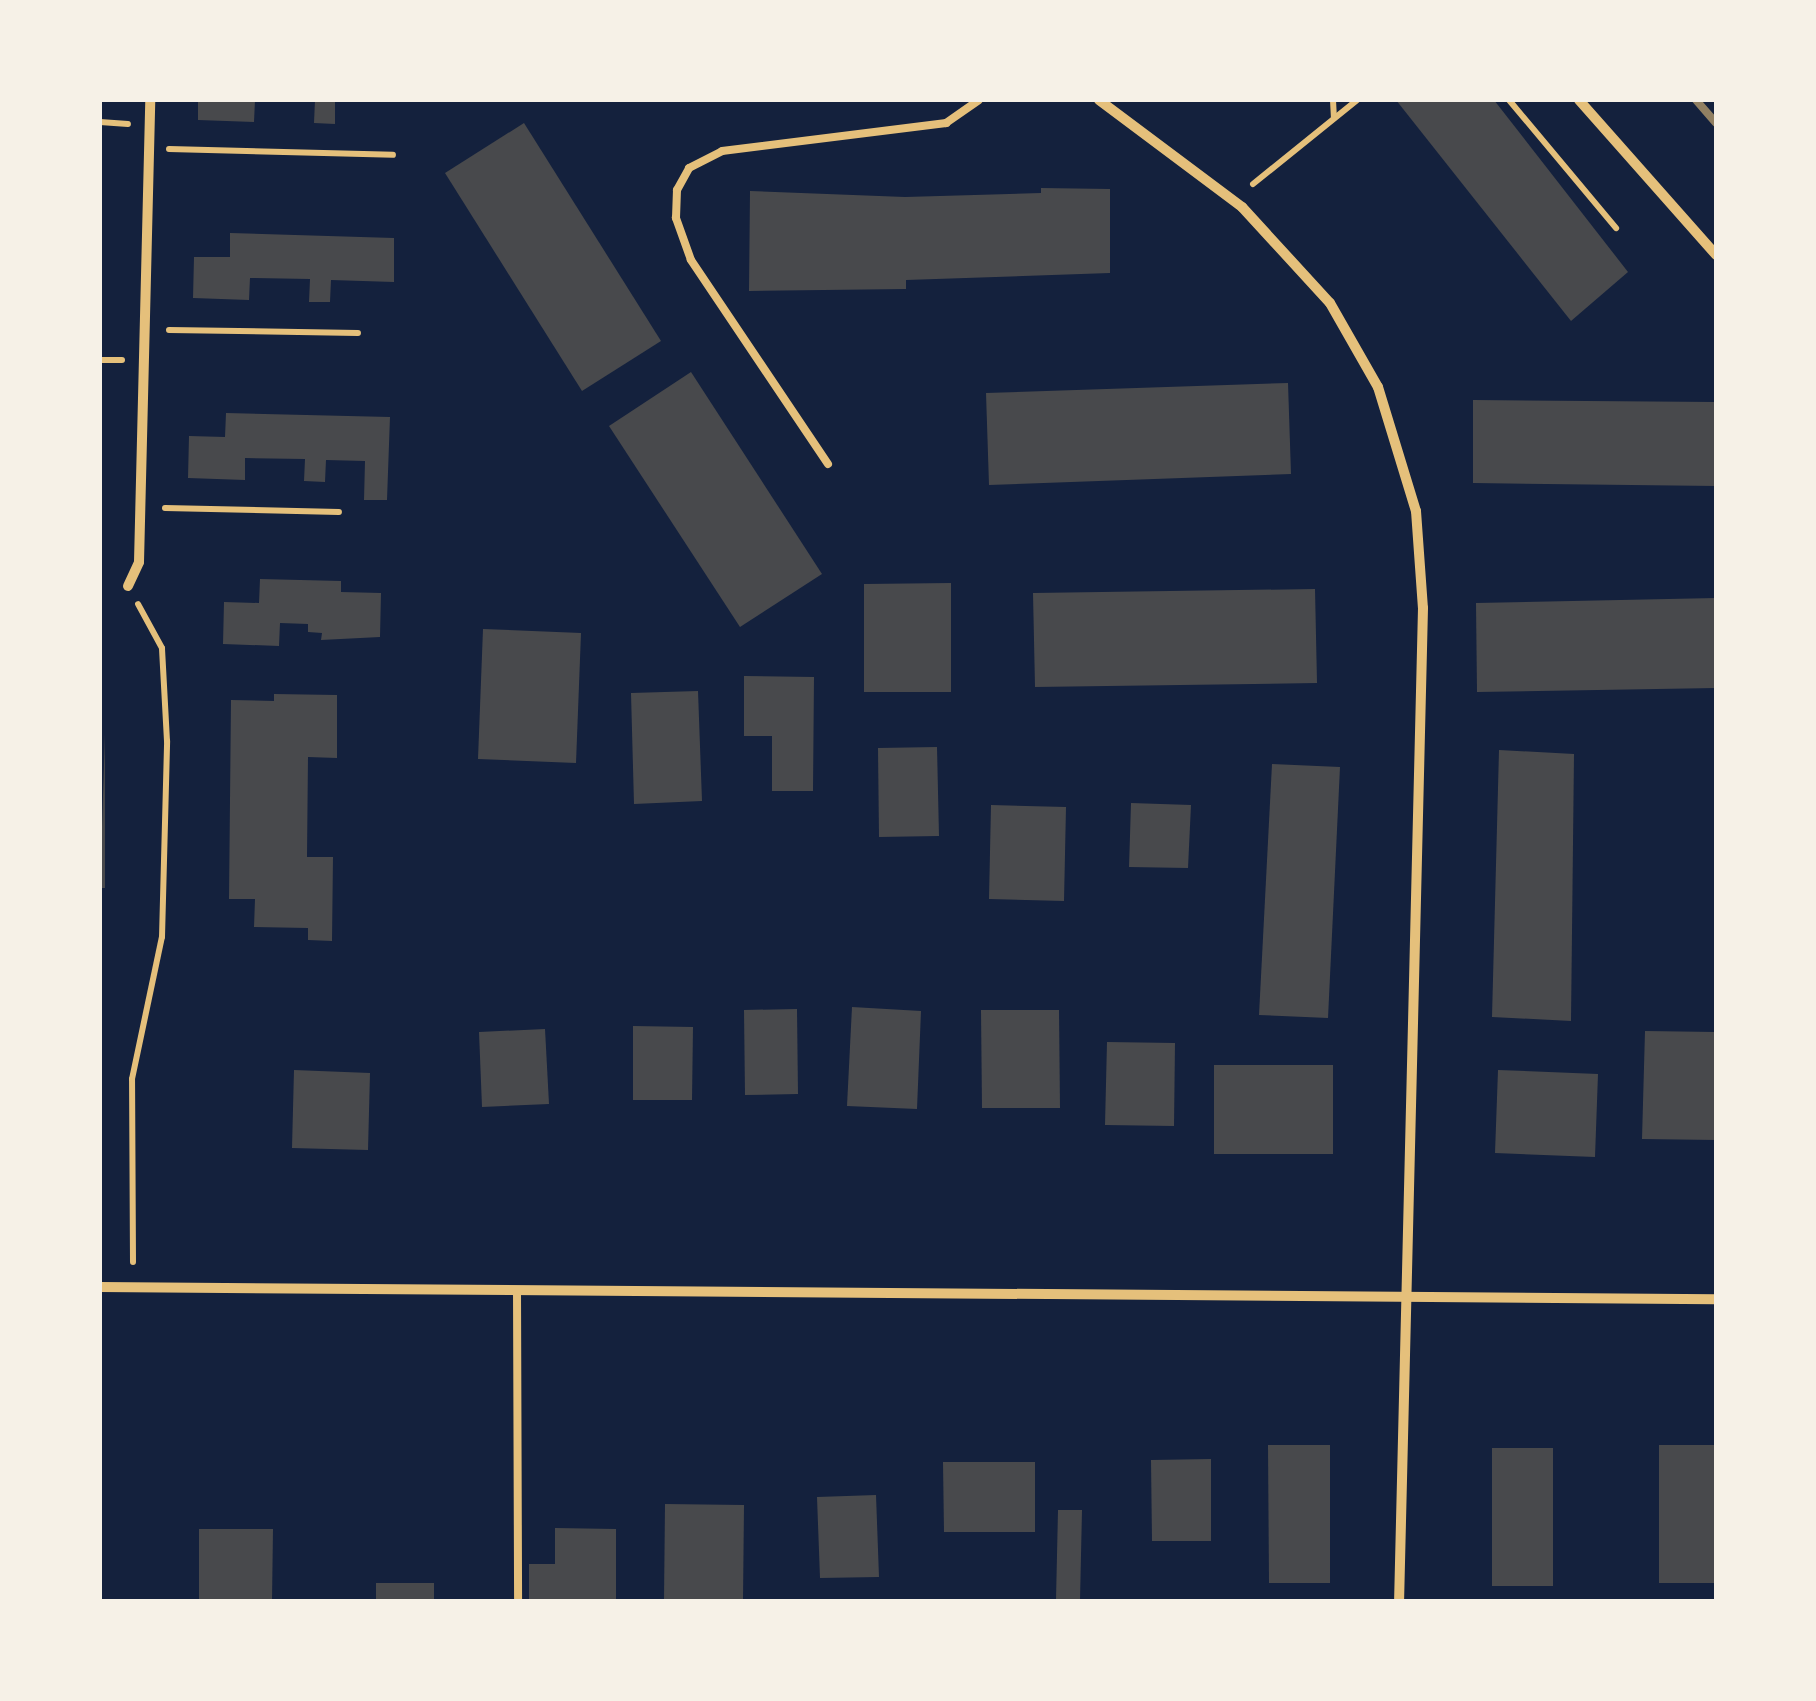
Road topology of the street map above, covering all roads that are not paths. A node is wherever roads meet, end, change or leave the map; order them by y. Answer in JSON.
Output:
{"nodes":[{"id":1,"x":150,"y":100,"type":"edge"},
{"id":2,"x":979,"y":100,"type":"edge"},
{"id":3,"x":1099,"y":100,"type":"edge"},
{"id":4,"x":1579,"y":100,"type":"edge"},
{"id":5,"x":1716,"y":255,"type":"edge"},
{"id":6,"x":828,"y":464,"type":"dead end"},
{"id":7,"x":128,"y":586,"type":"road end"},
{"id":8,"x":100,"y":1287,"type":"edge"},
{"id":9,"x":518,"y":1290,"type":"junction"},
{"id":10,"x":1408,"y":1296,"type":"junction"},
{"id":11,"x":1716,"y":1299,"type":"edge"},
{"id":12,"x":518,"y":1601,"type":"edge"},
{"id":13,"x":1399,"y":1601,"type":"edge"}],
"edges":[{"from":1,"to":7,"type":"street"},
{"from":2,"to":6,"type":"lane"},
{"from":3,"to":10,"type":"street"},
{"from":4,"to":5,"type":"street"},
{"from":8,"to":9,"type":"street"},
{"from":9,"to":10,"type":"street"},
{"from":9,"to":12,"type":"lane"},
{"from":10,"to":11,"type":"street"},
{"from":10,"to":13,"type":"street"}]}
